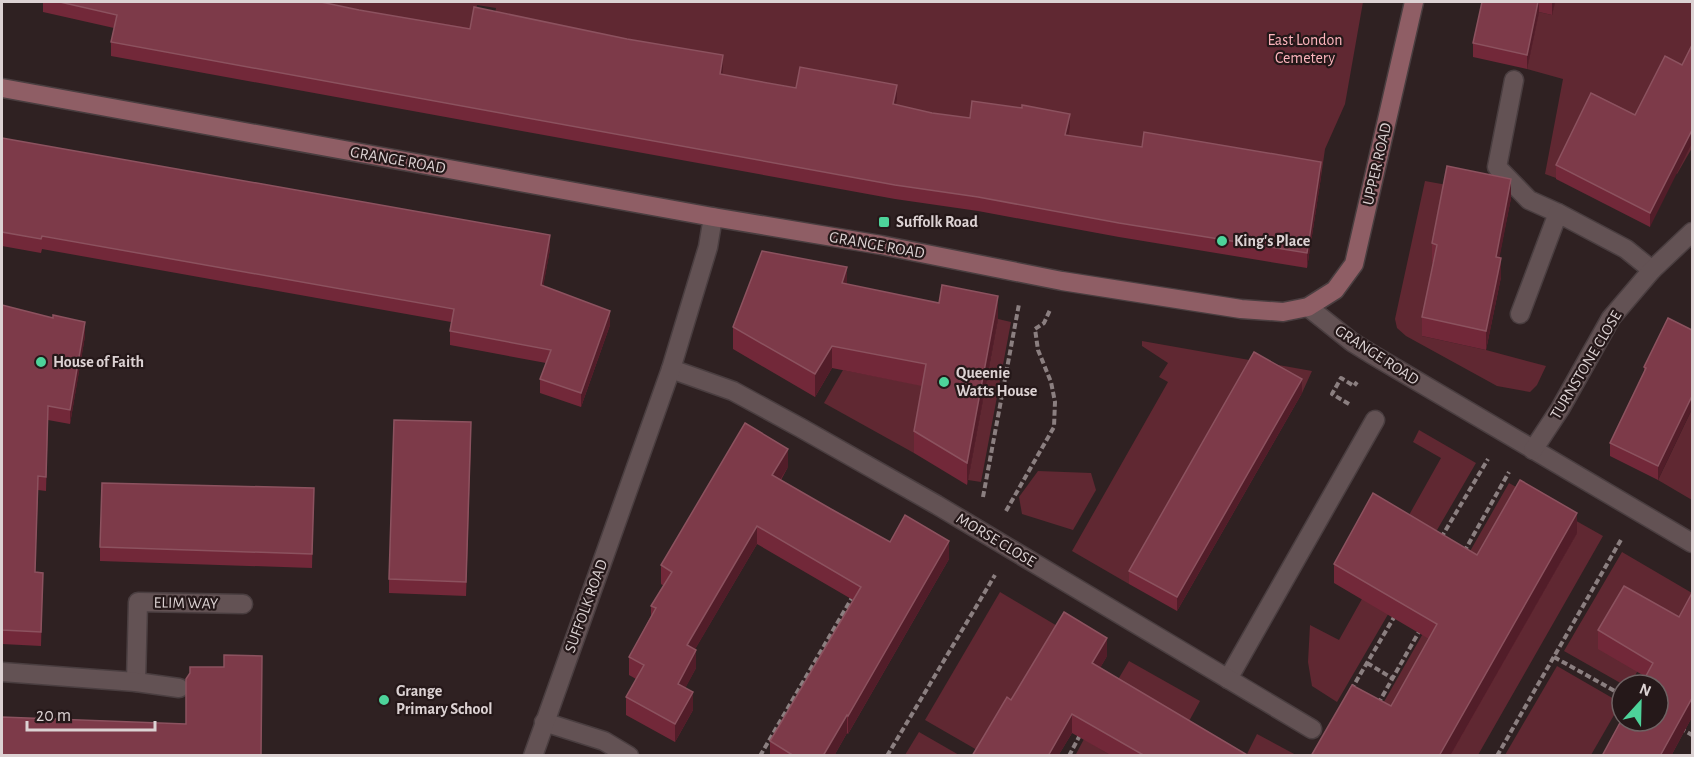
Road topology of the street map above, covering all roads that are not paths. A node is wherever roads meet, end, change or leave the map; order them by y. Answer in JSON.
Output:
{"nodes":[{"id":1,"x":1414,"y":2,"type":"edge"},
{"id":2,"x":1514,"y":80,"type":"dead end"},
{"id":3,"x":2,"y":88,"type":"edge"},
{"id":4,"x":1558,"y":213,"type":"junction"},
{"id":5,"x":714,"y":217,"type":"junction"},
{"id":6,"x":1692,"y":232,"type":"edge"},
{"id":7,"x":1652,"y":270,"type":"junction"},
{"id":8,"x":1308,"y":307,"type":"junction"},
{"id":9,"x":1520,"y":314,"type":"dead end"},
{"id":10,"x":671,"y":369,"type":"junction"},
{"id":11,"x":1375,"y":420,"type":"road end"},
{"id":12,"x":1529,"y":448,"type":"junction"},
{"id":13,"x":1692,"y":543,"type":"edge"},
{"id":14,"x":243,"y":604,"type":"dead end"},
{"id":15,"x":2,"y":672,"type":"edge"},
{"id":16,"x":1228,"y":679,"type":"junction"},
{"id":17,"x":136,"y":682,"type":"junction"},
{"id":18,"x":179,"y":688,"type":"dead end"},
{"id":19,"x":544,"y":722,"type":"junction"},
{"id":20,"x":1312,"y":729,"type":"dead end"},
{"id":21,"x":533,"y":756,"type":"edge"},
{"id":22,"x":630,"y":756,"type":"edge"}],
"edges":[{"from":1,"to":8,"type":"street","name":"UPPER ROAD"},
{"from":2,"to":4,"type":"street"},
{"from":3,"to":5,"type":"street","name":"GRANGE ROAD"},
{"from":4,"to":7,"type":"street"},
{"from":4,"to":9,"type":"street"},
{"from":5,"to":8,"type":"street","name":"GRANGE ROAD"},
{"from":5,"to":10,"type":"street","name":"SUFFOLK ROAD"},
{"from":6,"to":7,"type":"street","name":"TURNSTONE CLOSE"},
{"from":7,"to":12,"type":"street","name":"TURNSTONE CLOSE"},
{"from":8,"to":12,"type":"street","name":"GRANGE ROAD"},
{"from":10,"to":16,"type":"street","name":"MORSE CLOSE"},
{"from":10,"to":19,"type":"street","name":"SUFFOLK ROAD"},
{"from":11,"to":16,"type":"street"},
{"from":12,"to":13,"type":"street","name":"GRANGE ROAD"},
{"from":14,"to":17,"type":"street","name":"ELIM WAY"},
{"from":15,"to":17,"type":"street"},
{"from":16,"to":20,"type":"street","name":"MORSE CLOSE"},
{"from":17,"to":18,"type":"street"},
{"from":19,"to":21,"type":"street","name":"SUFFOLK ROAD"},
{"from":19,"to":22,"type":"street"}]}
